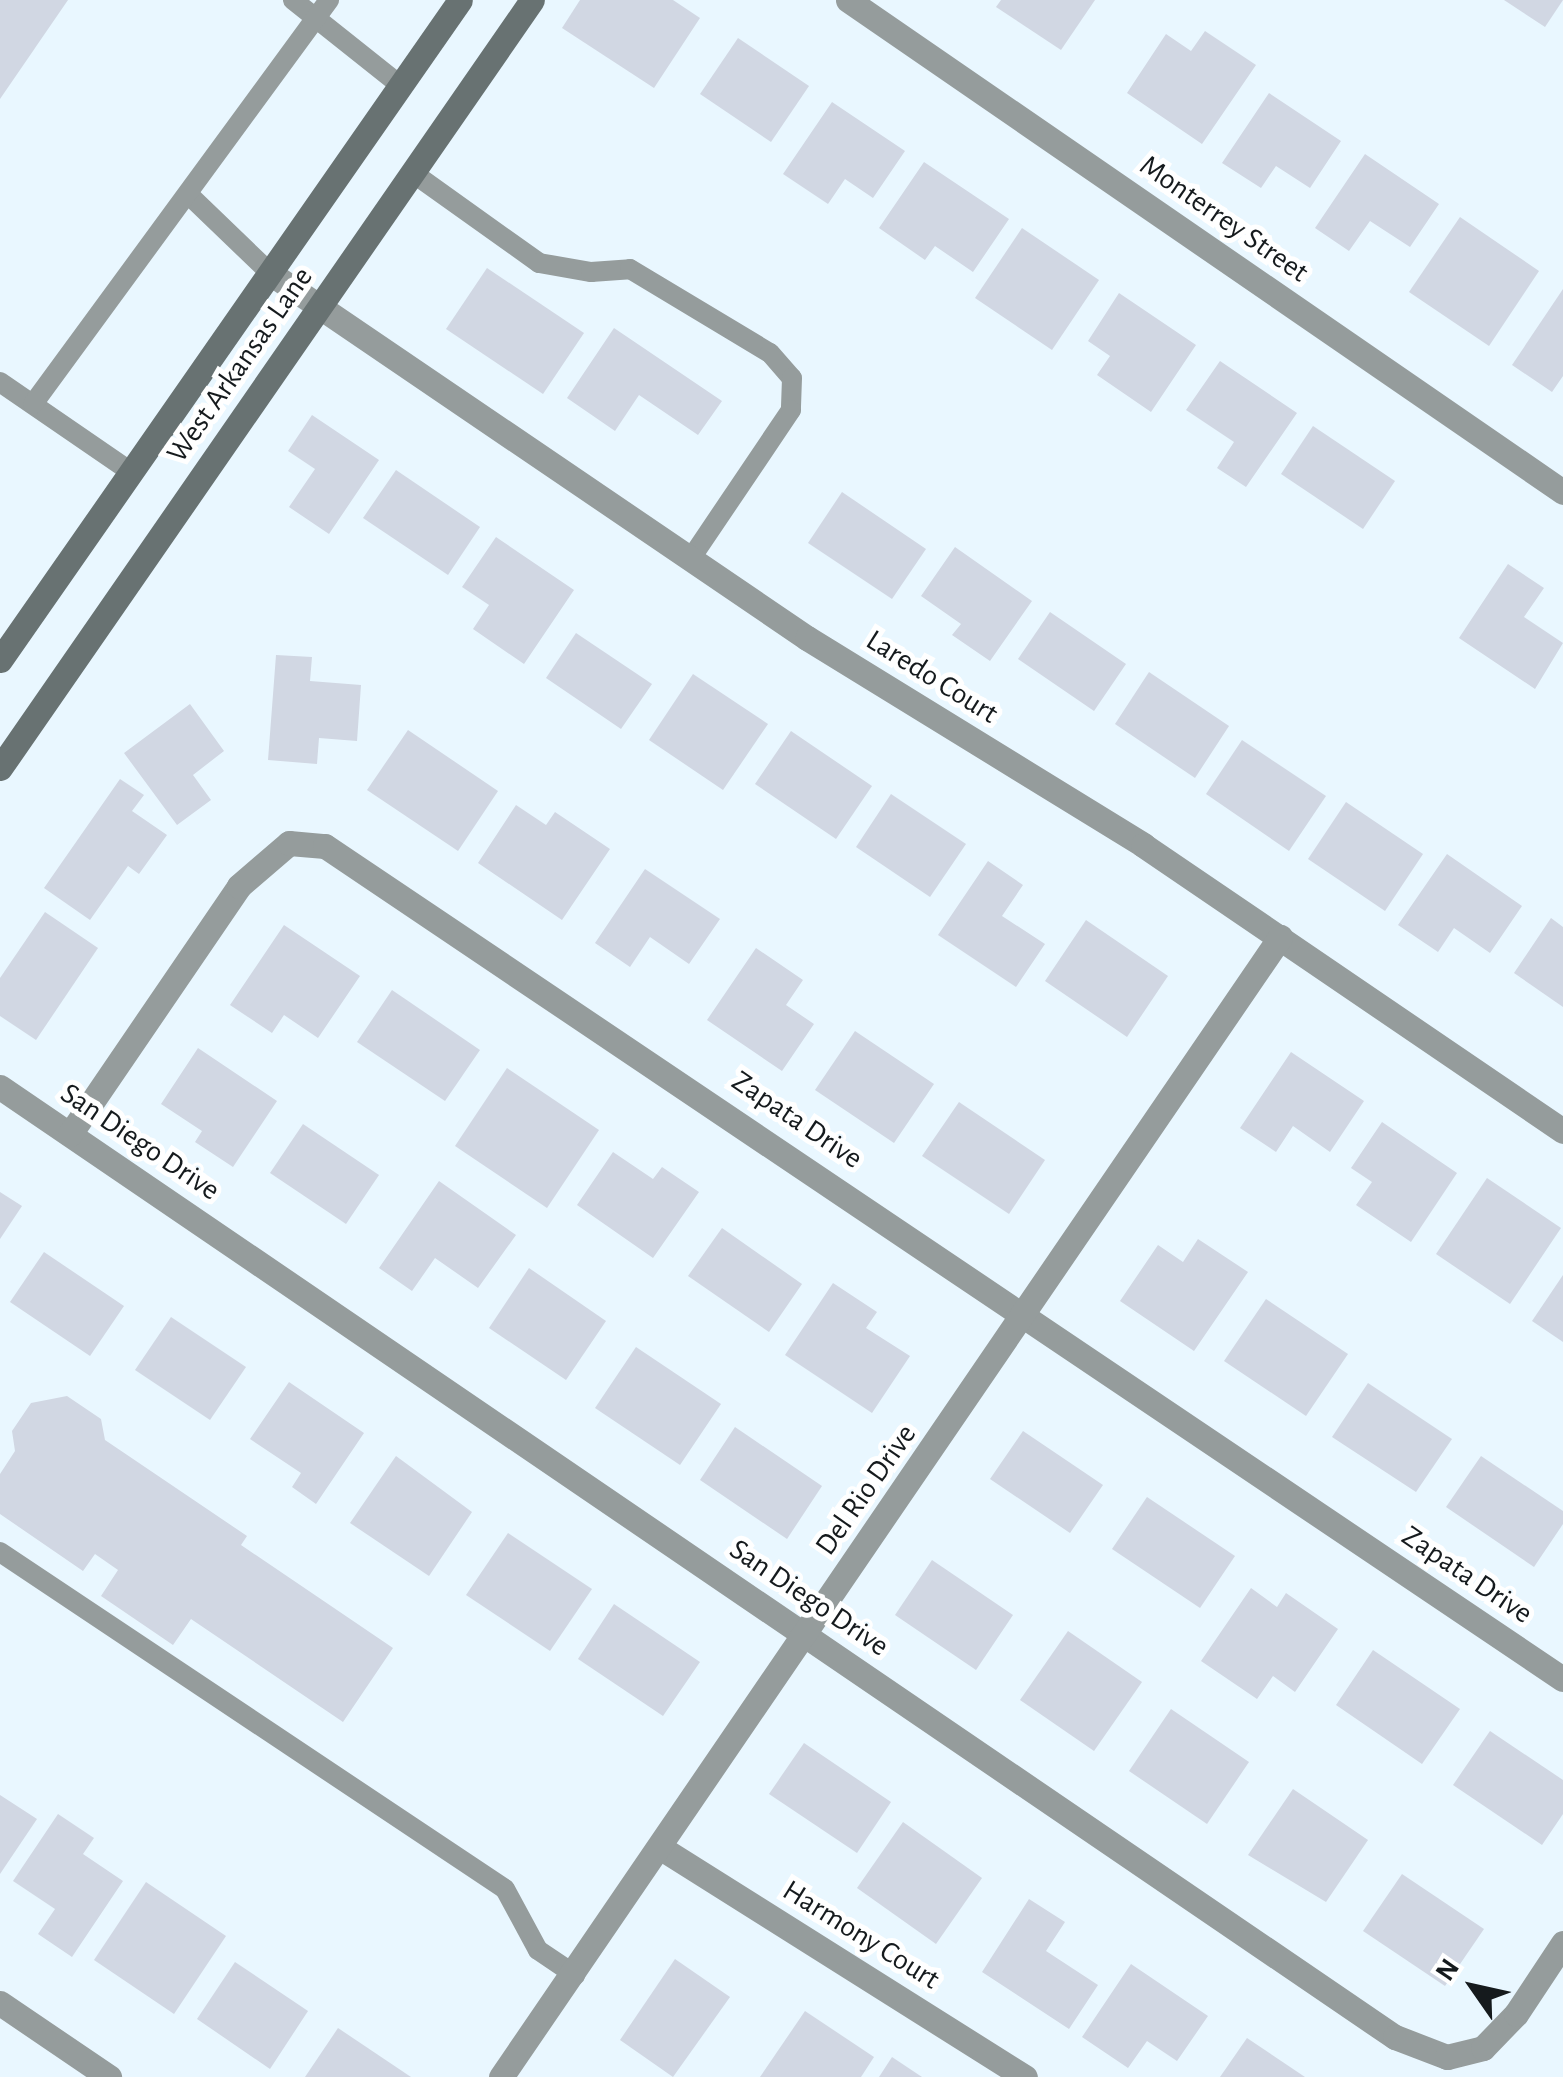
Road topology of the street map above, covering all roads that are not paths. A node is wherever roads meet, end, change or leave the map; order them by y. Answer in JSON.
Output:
{"nodes":[{"id":1,"x":293,"y":0,"type":"edge"},
{"id":2,"x":460,"y":0,"type":"edge"},
{"id":3,"x":532,"y":0,"type":"edge"},
{"id":4,"x":848,"y":0,"type":"edge"},
{"id":5,"x":324,"y":8,"type":"edge"},
{"id":6,"x":885,"y":10,"type":"edge"},
{"id":7,"x":400,"y":86,"type":"junction"},
{"id":8,"x":412,"y":173,"type":"junction"},
{"id":9,"x":188,"y":194,"type":"junction"},
{"id":10,"x":270,"y":273,"type":"junction"},
{"id":11,"x":320,"y":307,"type":"junction"},
{"id":12,"x":0,"y":382,"type":"edge"},
{"id":13,"x":33,"y":404,"type":"junction"},
{"id":14,"x":131,"y":472,"type":"junction"},
{"id":15,"x":1563,"y":492,"type":"edge"},
{"id":16,"x":692,"y":557,"type":"junction"},
{"id":17,"x":0,"y":660,"type":"edge"},
{"id":18,"x":0,"y":768,"type":"edge"},
{"id":19,"x":1280,"y":938,"type":"junction"},
{"id":20,"x":0,"y":1086,"type":"edge"},
{"id":21,"x":1563,"y":1131,"type":"edge"},
{"id":22,"x":70,"y":1134,"type":"junction"},
{"id":23,"x":1026,"y":1316,"type":"junction"},
{"id":24,"x":0,"y":1552,"type":"edge"},
{"id":25,"x":806,"y":1636,"type":"junction"},
{"id":26,"x":1563,"y":1679,"type":"edge"},
{"id":27,"x":661,"y":1848,"type":"junction"},
{"id":28,"x":1563,"y":1943,"type":"edge"},
{"id":29,"x":574,"y":1975,"type":"junction"},
{"id":30,"x":0,"y":2003,"type":"edge"},
{"id":31,"x":110,"y":2077,"type":"edge"},
{"id":32,"x":501,"y":2077,"type":"edge"},
{"id":33,"x":1026,"y":2077,"type":"edge"}],
"edges":[{"from":1,"to":5,"type":"lane"},
{"from":2,"to":7,"type":"main road","name":"West Arkansas Lane"},
{"from":3,"to":8,"type":"main road","name":"West Arkansas Lane"},
{"from":4,"to":6,"type":"street","name":"Monterrey Street"},
{"from":5,"to":7,"type":"lane"},
{"from":5,"to":9,"type":"lane"},
{"from":6,"to":15,"type":"street","name":"Monterrey Street"},
{"from":7,"to":10,"type":"main road","name":"West Arkansas Lane"},
{"from":8,"to":11,"type":"main road","name":"West Arkansas Lane"},
{"from":8,"to":16,"type":"lane"},
{"from":9,"to":10,"type":"lane"},
{"from":9,"to":13,"type":"lane"},
{"from":10,"to":11,"type":"street","name":"Laredo Court"},
{"from":10,"to":14,"type":"main road","name":"West Arkansas Lane"},
{"from":11,"to":16,"type":"street","name":"Laredo Court"},
{"from":11,"to":18,"type":"main road","name":"West Arkansas Lane"},
{"from":12,"to":13,"type":"lane"},
{"from":13,"to":14,"type":"lane"},
{"from":14,"to":17,"type":"main road","name":"West Arkansas Lane"},
{"from":16,"to":19,"type":"street","name":"Laredo Court"},
{"from":19,"to":21,"type":"street","name":"Laredo Court"},
{"from":19,"to":23,"type":"street","name":"Del Rio Drive"},
{"from":20,"to":22,"type":"street","name":"San Diego Drive"},
{"from":22,"to":23,"type":"street","name":"Zapata Drive"},
{"from":22,"to":25,"type":"street","name":"San Diego Drive"},
{"from":23,"to":25,"type":"street","name":"Del Rio Drive"},
{"from":23,"to":26,"type":"street","name":"Zapata Drive"},
{"from":24,"to":29,"type":"lane"},
{"from":25,"to":27,"type":"street","name":"Del Rio Drive"},
{"from":25,"to":28,"type":"street","name":"San Diego Drive"},
{"from":27,"to":29,"type":"street","name":"Del Rio Drive"},
{"from":27,"to":33,"type":"street","name":"Harmony Court"},
{"from":29,"to":32,"type":"street","name":"Del Rio Drive"},
{"from":30,"to":31,"type":"street"}]}
